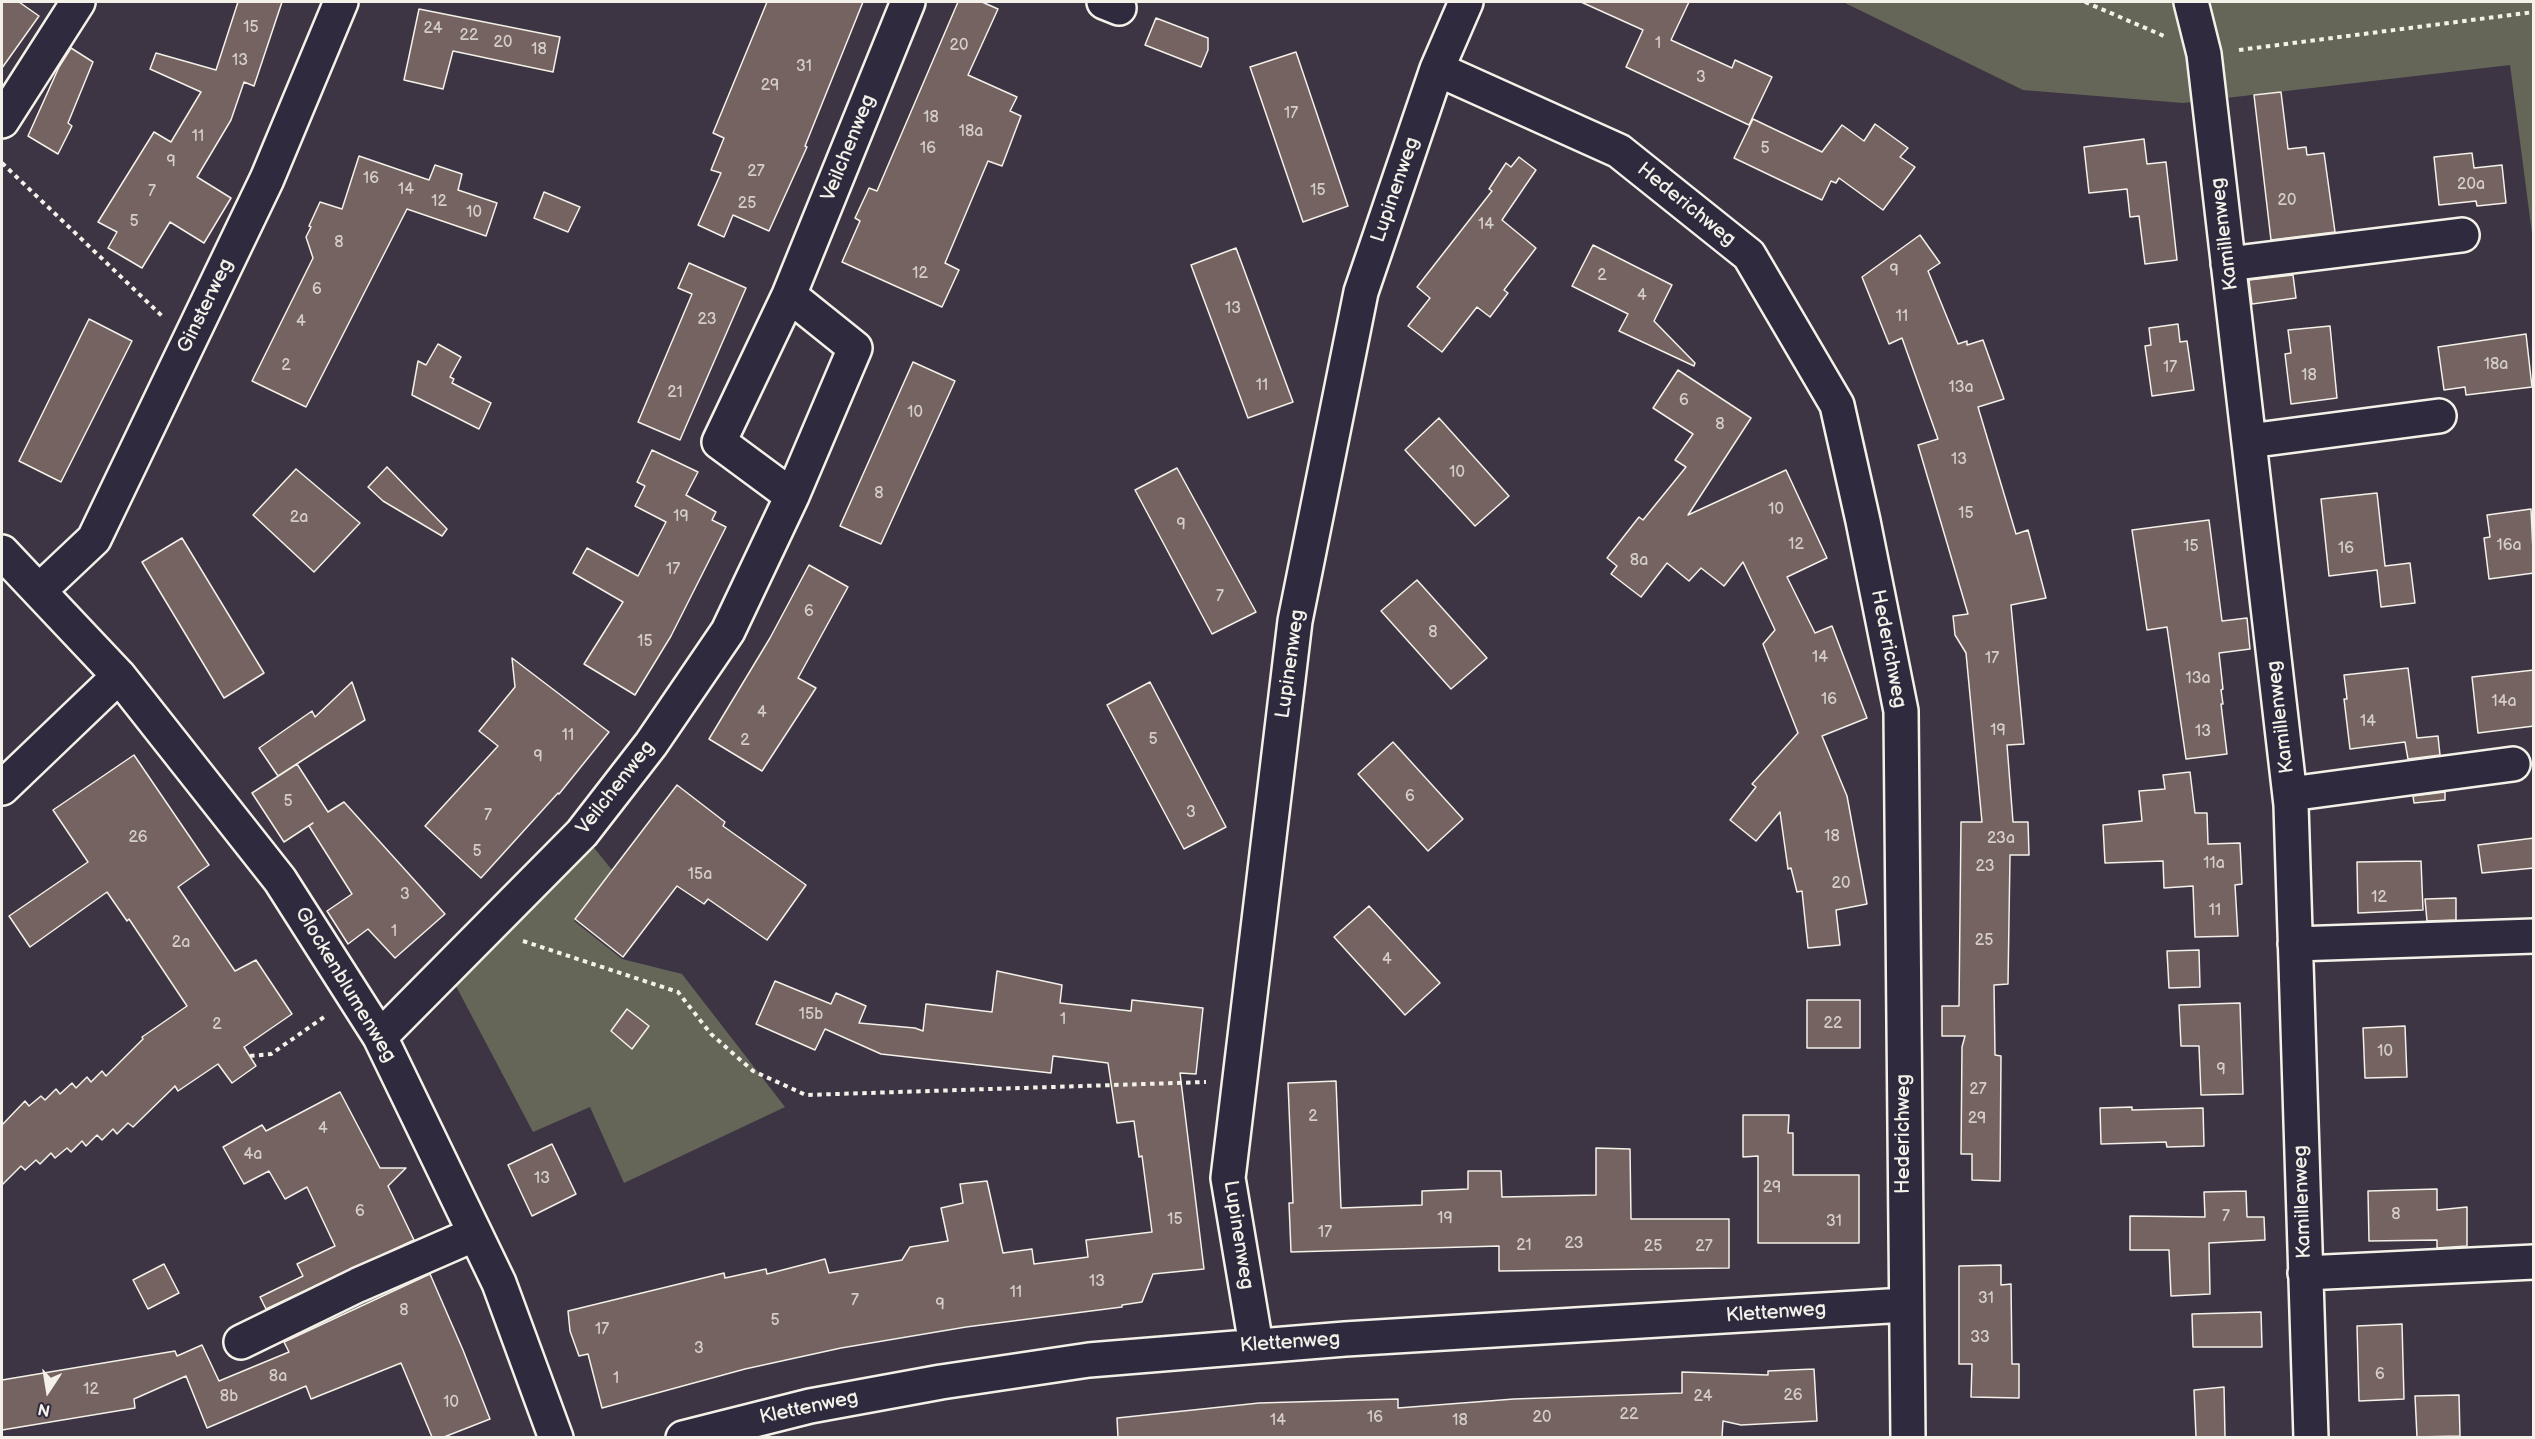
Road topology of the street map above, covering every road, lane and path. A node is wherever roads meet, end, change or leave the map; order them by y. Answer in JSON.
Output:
{"nodes":[{"id":1,"x":78,"y":2,"type":"edge"},
{"id":2,"x":341,"y":2,"type":"edge"},
{"id":3,"x":908,"y":2,"type":"edge"},
{"id":4,"x":1466,"y":2,"type":"edge"},
{"id":5,"x":2085,"y":2,"type":"edge"},
{"id":6,"x":2192,"y":2,"type":"edge"},
{"id":7,"x":2534,"y":12,"type":"edge"},
{"id":8,"x":2204,"y":54,"type":"junction"},
{"id":9,"x":1437,"y":69,"type":"junction"},
{"id":10,"x":2,"y":121,"type":"edge"},
{"id":11,"x":2,"y":163,"type":"edge"},
{"id":12,"x":2462,"y":235,"type":"dead end"},
{"id":13,"x":2228,"y":264,"type":"junction"},
{"id":14,"x":789,"y":295,"type":"junction"},
{"id":15,"x":189,"y":341,"type":"junction"},
{"id":16,"x":2439,"y":416,"type":"dead end"},
{"id":17,"x":2249,"y":441,"type":"junction"},
{"id":18,"x":792,"y":496,"type":"junction"},
{"id":19,"x":2,"y":552,"type":"edge"},
{"id":20,"x":40,"y":590,"type":"junction"},
{"id":21,"x":119,"y":676,"type":"junction"},
{"id":22,"x":2513,"y":764,"type":"dead end"},
{"id":23,"x":2,"y":788,"type":"edge"},
{"id":24,"x":2290,"y":794,"type":"junction"},
{"id":25,"x":487,"y":929,"type":"junction"},
{"id":26,"x":2534,"y":936,"type":"edge"},
{"id":27,"x":2295,"y":944,"type":"junction"},
{"id":28,"x":355,"y":996,"type":"junction"},
{"id":29,"x":328,"y":1016,"type":"dead end"},
{"id":30,"x":315,"y":1023,"type":"junction"},
{"id":31,"x":380,"y":1037,"type":"junction"},
{"id":32,"x":250,"y":1056,"type":"dead end"},
{"id":33,"x":1240,"y":1081,"type":"junction"},
{"id":34,"x":475,"y":1234,"type":"junction"},
{"id":35,"x":2534,"y":1262,"type":"edge"},
{"id":36,"x":2306,"y":1273,"type":"junction"},
{"id":37,"x":1905,"y":1305,"type":"junction"},
{"id":38,"x":241,"y":1342,"type":"dead end"},
{"id":39,"x":1256,"y":1346,"type":"junction"},
{"id":40,"x":556,"y":1437,"type":"edge"},
{"id":41,"x":683,"y":1437,"type":"edge"},
{"id":42,"x":1908,"y":1437,"type":"edge"},
{"id":43,"x":2311,"y":1437,"type":"edge"}],
"edges":[{"from":1,"to":10,"type":"street"},
{"from":2,"to":15,"type":"street","name":"Ginsterweg"},
{"from":3,"to":14,"type":"street","name":"Veilchenweg"},
{"from":4,"to":9,"type":"street","name":"Lupinenweg"},
{"from":5,"to":8,"type":"path"},
{"from":6,"to":8,"type":"street","name":"Kamillenweg"},
{"from":7,"to":8,"type":"path"},
{"from":8,"to":13,"type":"street","name":"Kamillenweg"},
{"from":9,"to":33,"type":"street","name":"Lupinenweg"},
{"from":9,"to":37,"type":"street","name":"Hederichweg"},
{"from":11,"to":15,"type":"path"},
{"from":12,"to":13,"type":"street"},
{"from":13,"to":17,"type":"street","name":"Kamillenweg"},
{"from":14,"to":18,"type":"street","name":"Veilchenweg"},
{"from":14,"to":18,"type":"street","name":"Veilchenweg"},
{"from":15,"to":20,"type":"street","name":"Ginsterweg"},
{"from":16,"to":17,"type":"street"},
{"from":17,"to":24,"type":"street","name":"Kamillenweg"},
{"from":18,"to":25,"type":"street","name":"Veilchenweg"},
{"from":19,"to":20,"type":"street","name":"Glockenblumenweg"},
{"from":20,"to":21,"type":"street","name":"Glockenblumenweg"},
{"from":21,"to":23,"type":"street"},
{"from":21,"to":28,"type":"street","name":"Glockenblumenweg"},
{"from":22,"to":24,"type":"street"},
{"from":24,"to":27,"type":"street","name":"Kamillenweg"},
{"from":25,"to":31,"type":"street","name":"Veilchenweg"},
{"from":25,"to":33,"type":"path"},
{"from":26,"to":27,"type":"street"},
{"from":27,"to":36,"type":"street","name":"Kamillenweg"},
{"from":28,"to":30,"type":"path"},
{"from":28,"to":31,"type":"street","name":"Glockenblumenweg"},
{"from":29,"to":30,"type":"path"},
{"from":30,"to":32,"type":"path"},
{"from":31,"to":34,"type":"street","name":"Glockenblumenweg"},
{"from":33,"to":39,"type":"street","name":"Lupinenweg"},
{"from":34,"to":38,"type":"street"},
{"from":34,"to":40,"type":"street","name":"Glockenblumenweg"},
{"from":35,"to":36,"type":"street"},
{"from":36,"to":43,"type":"street","name":"Kamillenweg"},
{"from":37,"to":39,"type":"street","name":"Klettenweg"},
{"from":37,"to":42,"type":"street","name":"Hederichweg"},
{"from":39,"to":41,"type":"street","name":"Klettenweg"}]}
